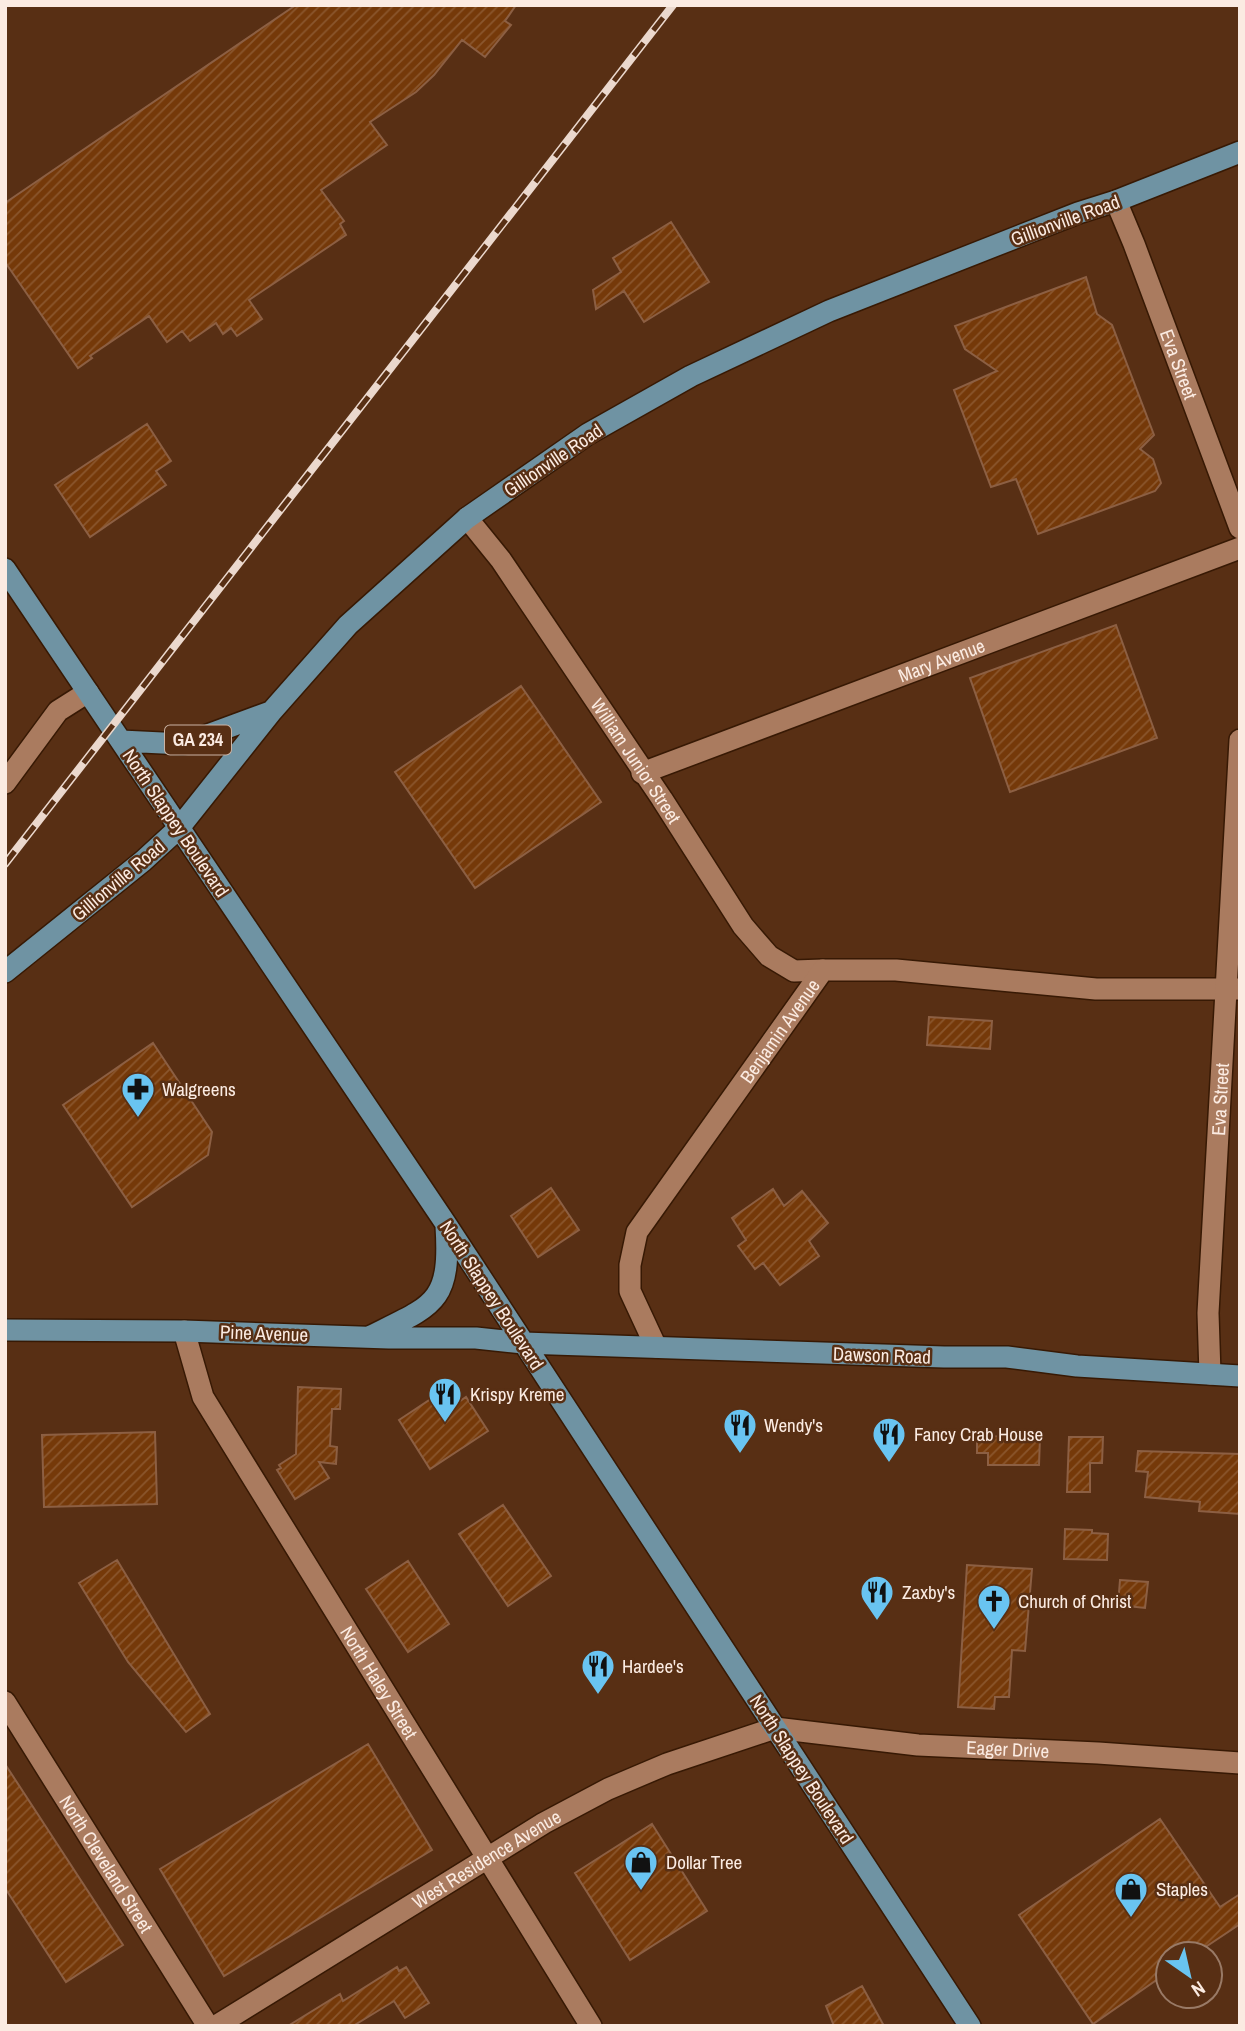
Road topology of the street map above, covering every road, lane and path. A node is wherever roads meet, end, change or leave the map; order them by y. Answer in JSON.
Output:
{"nodes":[{"id":1,"x":1240,"y":152,"type":"edge"},
{"id":2,"x":1116,"y":201,"type":"junction"},
{"id":3,"x":467,"y":518,"type":"junction"},
{"id":4,"x":1240,"y":528,"type":"edge"},
{"id":5,"x":1240,"y":548,"type":"edge"},
{"id":6,"x":5,"y":569,"type":"edge"},
{"id":7,"x":88,"y":692,"type":"junction"},
{"id":8,"x":272,"y":711,"type":"junction"},
{"id":9,"x":1240,"y":740,"type":"edge"},
{"id":10,"x":121,"y":741,"type":"junction"},
{"id":11,"x":642,"y":773,"type":"junction"},
{"id":12,"x":5,"y":783,"type":"edge"},
{"id":13,"x":180,"y":828,"type":"junction"},
{"id":14,"x":823,"y":970,"type":"junction"},
{"id":15,"x":5,"y":972,"type":"edge"},
{"id":16,"x":1232,"y":989,"type":"edge"},
{"id":17,"x":446,"y":1224,"type":"junction"},
{"id":18,"x":5,"y":1330,"type":"edge"},
{"id":19,"x":184,"y":1331,"type":"junction"},
{"id":20,"x":370,"y":1337,"type":"junction"},
{"id":21,"x":523,"y":1343,"type":"junction"},
{"id":22,"x":656,"y":1348,"type":"junction"},
{"id":23,"x":1210,"y":1374,"type":"junction"},
{"id":24,"x":1240,"y":1376,"type":"edge"},
{"id":25,"x":5,"y":1702,"type":"edge"},
{"id":26,"x":775,"y":1728,"type":"junction"},
{"id":27,"x":1230,"y":1763,"type":"edge"},
{"id":28,"x":1240,"y":1775,"type":"edge"},
{"id":29,"x":487,"y":1858,"type":"junction"},
{"id":30,"x":208,"y":2026,"type":"edge"},
{"id":31,"x":216,"y":2026,"type":"edge"},
{"id":32,"x":591,"y":2026,"type":"edge"},
{"id":33,"x":970,"y":2026,"type":"edge"}],
"edges":[{"from":1,"to":2,"type":"main road","name":"Gillionville Road","number":"GA 234"},
{"from":2,"to":3,"type":"main road","name":"Gillionville Road","number":"GA 234"},
{"from":2,"to":4,"type":"street","name":"Eva Street"},
{"from":3,"to":8,"type":"main road","name":"Gillionville Road","number":"GA 234"},
{"from":3,"to":11,"type":"street","name":"William Junior Street"},
{"from":5,"to":11,"type":"street","name":"Mary Avenue"},
{"from":6,"to":7,"type":"main road","name":"North Slappey Boulevard"},
{"from":7,"to":10,"type":"main road","name":"North Slappey Boulevard"},
{"from":7,"to":12,"type":"street"},
{"from":8,"to":10,"type":"main road","number":"GA 234"},
{"from":8,"to":13,"type":"main road","name":"Gillionville Road","number":"GA 234"},
{"from":9,"to":16,"type":"street","name":"Eva Street"},
{"from":10,"to":13,"type":"main road","name":"North Slappey Boulevard"},
{"from":11,"to":14,"type":"street","name":"William Junior Street"},
{"from":13,"to":15,"type":"main road","name":"Gillionville Road"},
{"from":13,"to":17,"type":"main road","name":"North Slappey Boulevard"},
{"from":14,"to":16,"type":"street","name":"Benjamin Avenue"},
{"from":14,"to":22,"type":"street","name":"Benjamin Avenue"},
{"from":16,"to":23,"type":"street","name":"Eva Street"},
{"from":17,"to":20,"type":"main road"},
{"from":17,"to":21,"type":"main road","name":"North Slappey Boulevard"},
{"from":18,"to":19,"type":"main road","name":"Pine Avenue"},
{"from":19,"to":20,"type":"main road","name":"Pine Avenue"},
{"from":19,"to":29,"type":"street","name":"North Haley Street"},
{"from":20,"to":21,"type":"main road","name":"Pine Avenue"},
{"from":21,"to":22,"type":"main road","name":"Dawson Road"},
{"from":21,"to":26,"type":"main road","name":"North Slappey Boulevard"},
{"from":22,"to":23,"type":"main road","name":"Dawson Road"},
{"from":23,"to":24,"type":"main road","name":"Dawson Road"},
{"from":25,"to":30,"type":"street","name":"North Cleveland Street"},
{"from":26,"to":27,"type":"street","name":"Eager Drive"},
{"from":26,"to":29,"type":"street","name":"West Residence Avenue"},
{"from":26,"to":33,"type":"main road","name":"North Slappey Boulevard"},
{"from":27,"to":28,"type":"street"},
{"from":29,"to":31,"type":"street","name":"West Residence Avenue"},
{"from":29,"to":32,"type":"street","name":"North Haley Street"}]}
